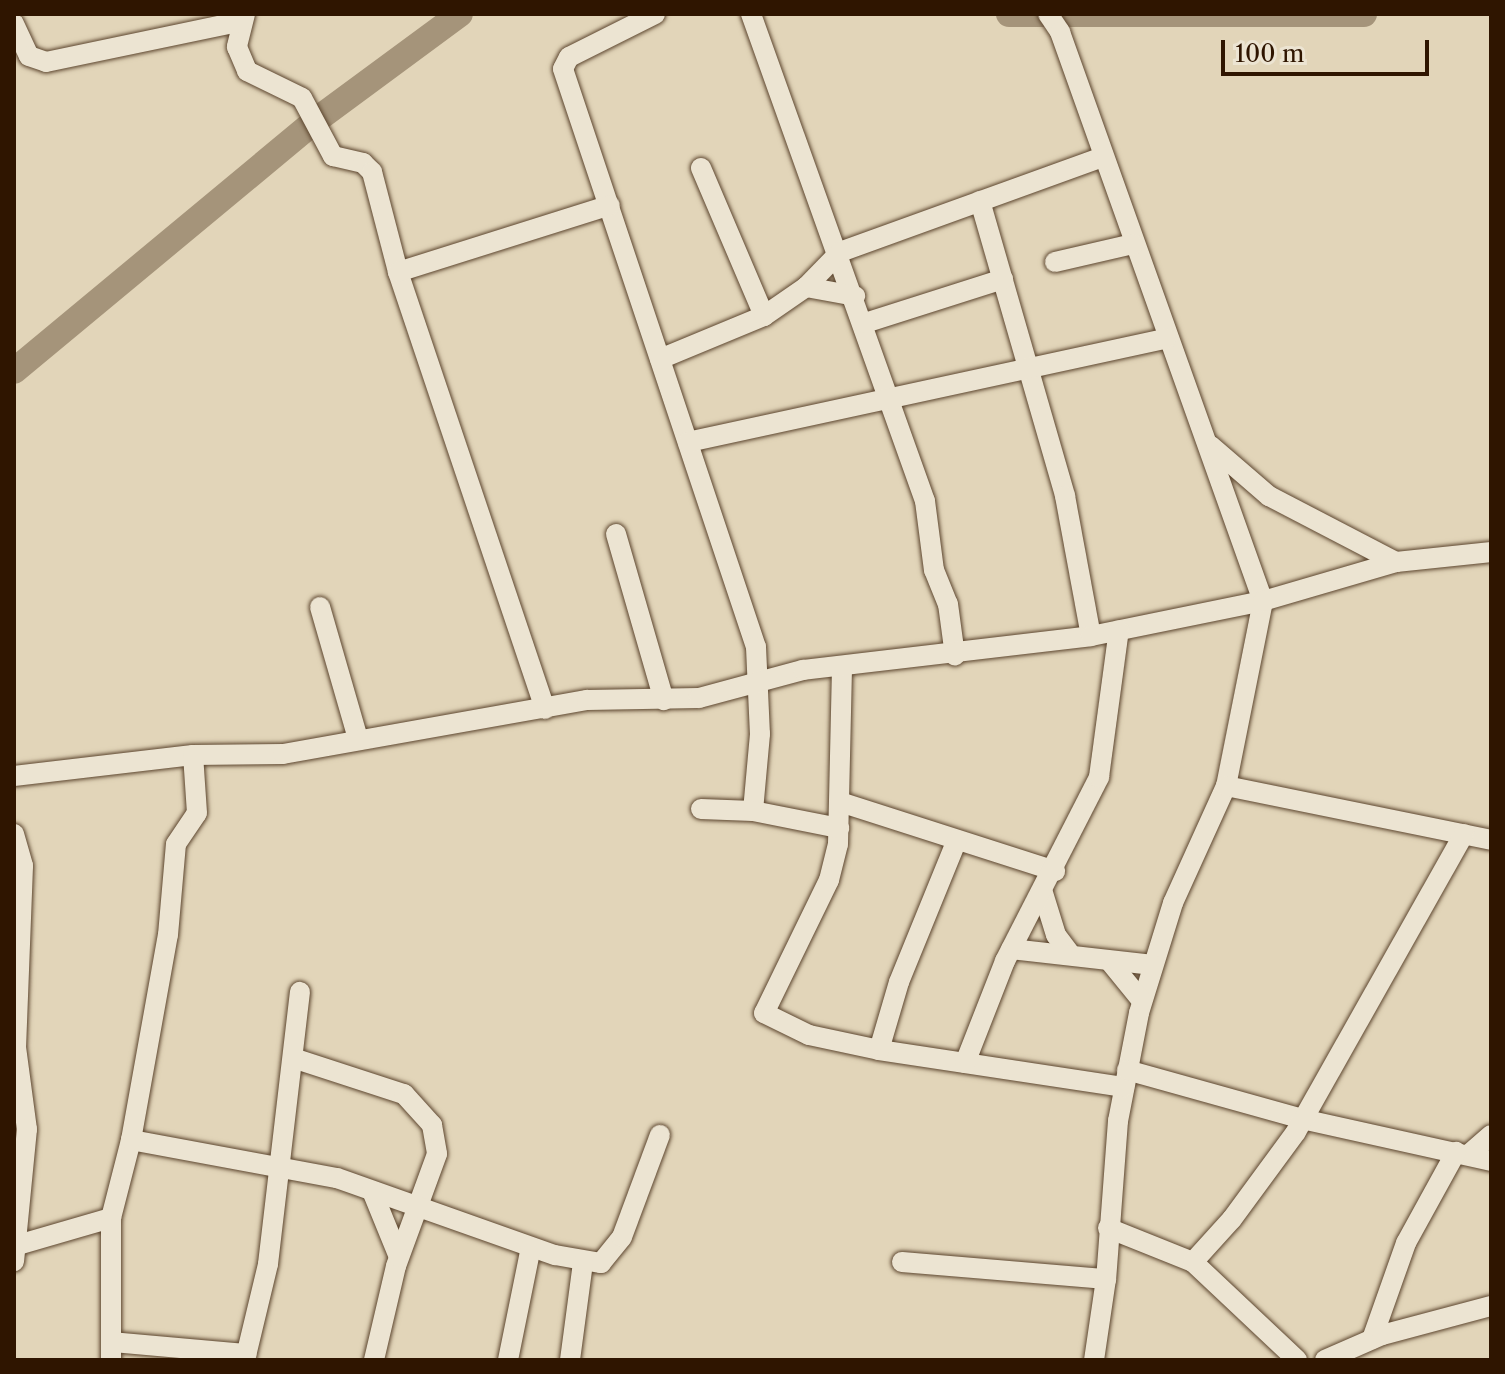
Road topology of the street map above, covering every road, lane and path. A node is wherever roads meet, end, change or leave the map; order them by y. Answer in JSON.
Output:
{"nodes":[{"id":1,"x":655,"y":14,"type":"edge"},
{"id":2,"x":751,"y":14,"type":"edge"},
{"id":3,"x":1048,"y":14,"type":"edge"},
{"id":4,"x":244,"y":18,"type":"edge"},
{"id":5,"x":14,"y":24,"type":"edge"},
{"id":6,"x":211,"y":31,"type":"junction"},
{"id":7,"x":237,"y":47,"type":"junction"},
{"id":8,"x":1102,"y":157,"type":"junction"},
{"id":9,"x":701,"y":168,"type":"dead end"},
{"id":10,"x":980,"y":201,"type":"junction"},
{"id":11,"x":610,"y":205,"type":"junction"},
{"id":12,"x":1133,"y":244,"type":"junction"},
{"id":13,"x":840,"y":252,"type":"junction"},
{"id":14,"x":1055,"y":262,"type":"dead end"},
{"id":15,"x":398,"y":272,"type":"junction"},
{"id":16,"x":1003,"y":279,"type":"junction"},
{"id":17,"x":806,"y":287,"type":"junction"},
{"id":18,"x":855,"y":296,"type":"junction"},
{"id":19,"x":764,"y":316,"type":"junction"},
{"id":20,"x":865,"y":323,"type":"junction"},
{"id":21,"x":1166,"y":339,"type":"junction"},
{"id":22,"x":660,"y":359,"type":"junction"},
{"id":23,"x":1030,"y":367,"type":"junction"},
{"id":24,"x":890,"y":396,"type":"junction"},
{"id":25,"x":1205,"y":439,"type":"junction"},
{"id":26,"x":688,"y":442,"type":"junction"},
{"id":27,"x":616,"y":534,"type":"dead end"},
{"id":28,"x":1491,"y":552,"type":"edge"},
{"id":29,"x":1396,"y":562,"type":"junction"},
{"id":30,"x":1263,"y":601,"type":"junction"},
{"id":31,"x":320,"y":607,"type":"dead end"},
{"id":32,"x":1119,"y":630,"type":"junction"},
{"id":33,"x":1091,"y":636,"type":"junction"},
{"id":34,"x":955,"y":656,"type":"junction"},
{"id":35,"x":842,"y":668,"type":"junction"},
{"id":36,"x":757,"y":682,"type":"junction"},
{"id":37,"x":664,"y":700,"type":"junction"},
{"id":38,"x":545,"y":709,"type":"junction"},
{"id":39,"x":358,"y":739,"type":"junction"},
{"id":40,"x":193,"y":755,"type":"junction"},
{"id":41,"x":14,"y":776,"type":"edge"},
{"id":42,"x":1226,"y":786,"type":"junction"},
{"id":43,"x":840,"y":802,"type":"junction"},
{"id":44,"x":701,"y":809,"type":"dead end"},
{"id":45,"x":753,"y":811,"type":"junction"},
{"id":46,"x":839,"y":828,"type":"junction"},
{"id":47,"x":14,"y":834,"type":"edge"},
{"id":48,"x":1464,"y":834,"type":"junction"},
{"id":49,"x":957,"y":840,"type":"junction"},
{"id":50,"x":1491,"y":840,"type":"edge"},
{"id":51,"x":1055,"y":871,"type":"junction"},
{"id":52,"x":1043,"y":893,"type":"junction"},
{"id":53,"x":16,"y":948,"type":"edge"},
{"id":54,"x":1011,"y":949,"type":"junction"},
{"id":55,"x":1069,"y":952,"type":"junction"},
{"id":56,"x":1111,"y":963,"type":"junction"},
{"id":57,"x":1153,"y":965,"type":"junction"},
{"id":58,"x":300,"y":992,"type":"dead end"},
{"id":59,"x":1142,"y":1001,"type":"junction"},
{"id":60,"x":879,"y":1050,"type":"junction"},
{"id":61,"x":293,"y":1058,"type":"junction"},
{"id":62,"x":965,"y":1063,"type":"junction"},
{"id":63,"x":1125,"y":1078,"type":"junction"},
{"id":64,"x":1302,"y":1119,"type":"junction"},
{"id":65,"x":660,"y":1135,"type":"dead end"},
{"id":66,"x":1491,"y":1135,"type":"edge"},
{"id":67,"x":131,"y":1140,"type":"junction"},
{"id":68,"x":1462,"y":1154,"type":"junction"},
{"id":69,"x":1491,"y":1161,"type":"edge"},
{"id":70,"x":279,"y":1165,"type":"junction"},
{"id":71,"x":372,"y":1191,"type":"junction"},
{"id":72,"x":420,"y":1206,"type":"junction"},
{"id":73,"x":111,"y":1218,"type":"junction"},
{"id":74,"x":1108,"y":1228,"type":"junction"},
{"id":75,"x":531,"y":1247,"type":"junction"},
{"id":76,"x":15,"y":1251,"type":"edge"},
{"id":77,"x":399,"y":1257,"type":"junction"},
{"id":78,"x":902,"y":1262,"type":"dead end"},
{"id":79,"x":1193,"y":1262,"type":"junction"},
{"id":80,"x":583,"y":1263,"type":"junction"},
{"id":81,"x":1106,"y":1279,"type":"junction"},
{"id":82,"x":1491,"y":1306,"type":"edge"},
{"id":83,"x":1372,"y":1339,"type":"junction"},
{"id":84,"x":111,"y":1351,"type":"edge"},
{"id":85,"x":245,"y":1357,"type":"edge"},
{"id":86,"x":374,"y":1360,"type":"edge"},
{"id":87,"x":508,"y":1360,"type":"edge"},
{"id":88,"x":570,"y":1360,"type":"edge"},
{"id":89,"x":1094,"y":1360,"type":"edge"},
{"id":90,"x":1297,"y":1360,"type":"edge"},
{"id":91,"x":1325,"y":1360,"type":"edge"}],
"edges":[{"from":1,"to":11,"type":"street"},
{"from":2,"to":13,"type":"street"},
{"from":3,"to":8,"type":"street"},
{"from":4,"to":6,"type":"street"},
{"from":4,"to":7,"type":"street"},
{"from":5,"to":6,"type":"street"},
{"from":6,"to":7,"type":"street"},
{"from":7,"to":15,"type":"street"},
{"from":8,"to":10,"type":"street"},
{"from":8,"to":12,"type":"street"},
{"from":9,"to":19,"type":"street"},
{"from":10,"to":13,"type":"street"},
{"from":10,"to":16,"type":"street"},
{"from":11,"to":15,"type":"street"},
{"from":11,"to":22,"type":"street"},
{"from":12,"to":14,"type":"street"},
{"from":12,"to":21,"type":"street"},
{"from":13,"to":17,"type":"street"},
{"from":13,"to":18,"type":"street"},
{"from":15,"to":38,"type":"street"},
{"from":16,"to":20,"type":"street"},
{"from":16,"to":23,"type":"street"},
{"from":17,"to":18,"type":"street"},
{"from":17,"to":19,"type":"street"},
{"from":18,"to":20,"type":"street"},
{"from":19,"to":22,"type":"street"},
{"from":20,"to":24,"type":"street"},
{"from":21,"to":23,"type":"street"},
{"from":21,"to":25,"type":"street"},
{"from":22,"to":26,"type":"street"},
{"from":23,"to":24,"type":"street"},
{"from":23,"to":33,"type":"street"},
{"from":24,"to":26,"type":"street"},
{"from":24,"to":34,"type":"street"},
{"from":25,"to":29,"type":"street"},
{"from":25,"to":30,"type":"street"},
{"from":26,"to":36,"type":"street"},
{"from":27,"to":37,"type":"street"},
{"from":28,"to":29,"type":"street"},
{"from":29,"to":30,"type":"street"},
{"from":30,"to":32,"type":"street"},
{"from":30,"to":42,"type":"street"},
{"from":31,"to":39,"type":"street"},
{"from":32,"to":33,"type":"street"},
{"from":32,"to":51,"type":"street"},
{"from":33,"to":34,"type":"street"},
{"from":34,"to":35,"type":"street"},
{"from":35,"to":36,"type":"street"},
{"from":35,"to":43,"type":"street"},
{"from":36,"to":37,"type":"street"},
{"from":36,"to":45,"type":"street"},
{"from":37,"to":38,"type":"street"},
{"from":38,"to":39,"type":"street"},
{"from":39,"to":40,"type":"street"},
{"from":40,"to":41,"type":"street"},
{"from":40,"to":67,"type":"street"},
{"from":42,"to":48,"type":"street"},
{"from":42,"to":57,"type":"street"},
{"from":43,"to":46,"type":"street"},
{"from":43,"to":49,"type":"street"},
{"from":44,"to":45,"type":"street"},
{"from":45,"to":46,"type":"street"},
{"from":46,"to":60,"type":"street"},
{"from":47,"to":53,"type":"street"},
{"from":48,"to":50,"type":"street"},
{"from":48,"to":64,"type":"street"},
{"from":49,"to":51,"type":"street"},
{"from":49,"to":60,"type":"street"},
{"from":51,"to":52,"type":"street"},
{"from":52,"to":54,"type":"street"},
{"from":52,"to":55,"type":"street"},
{"from":53,"to":76,"type":"street"},
{"from":54,"to":55,"type":"street"},
{"from":54,"to":62,"type":"street"},
{"from":55,"to":56,"type":"street"},
{"from":56,"to":57,"type":"street"},
{"from":56,"to":59,"type":"street"},
{"from":57,"to":59,"type":"street"},
{"from":58,"to":61,"type":"street"},
{"from":59,"to":63,"type":"street"},
{"from":60,"to":62,"type":"street"},
{"from":61,"to":70,"type":"street"},
{"from":61,"to":72,"type":"street"},
{"from":62,"to":63,"type":"street"},
{"from":63,"to":64,"type":"street"},
{"from":63,"to":74,"type":"street"},
{"from":64,"to":68,"type":"street"},
{"from":64,"to":79,"type":"street"},
{"from":65,"to":80,"type":"street"},
{"from":66,"to":68,"type":"street"},
{"from":67,"to":70,"type":"street"},
{"from":67,"to":73,"type":"street"},
{"from":68,"to":69,"type":"street"},
{"from":68,"to":83,"type":"street"},
{"from":70,"to":71,"type":"street"},
{"from":70,"to":85,"type":"street"},
{"from":71,"to":72,"type":"street"},
{"from":71,"to":77,"type":"street"},
{"from":72,"to":75,"type":"street"},
{"from":72,"to":77,"type":"street"},
{"from":73,"to":76,"type":"street"},
{"from":73,"to":84,"type":"street"},
{"from":74,"to":79,"type":"street"},
{"from":74,"to":81,"type":"street"},
{"from":75,"to":80,"type":"street"},
{"from":75,"to":87,"type":"street"},
{"from":77,"to":86,"type":"street"},
{"from":78,"to":81,"type":"street"},
{"from":79,"to":90,"type":"street"},
{"from":80,"to":88,"type":"street"},
{"from":81,"to":89,"type":"street"},
{"from":82,"to":83,"type":"street"},
{"from":83,"to":91,"type":"street"},
{"from":84,"to":85,"type":"street"}]}
